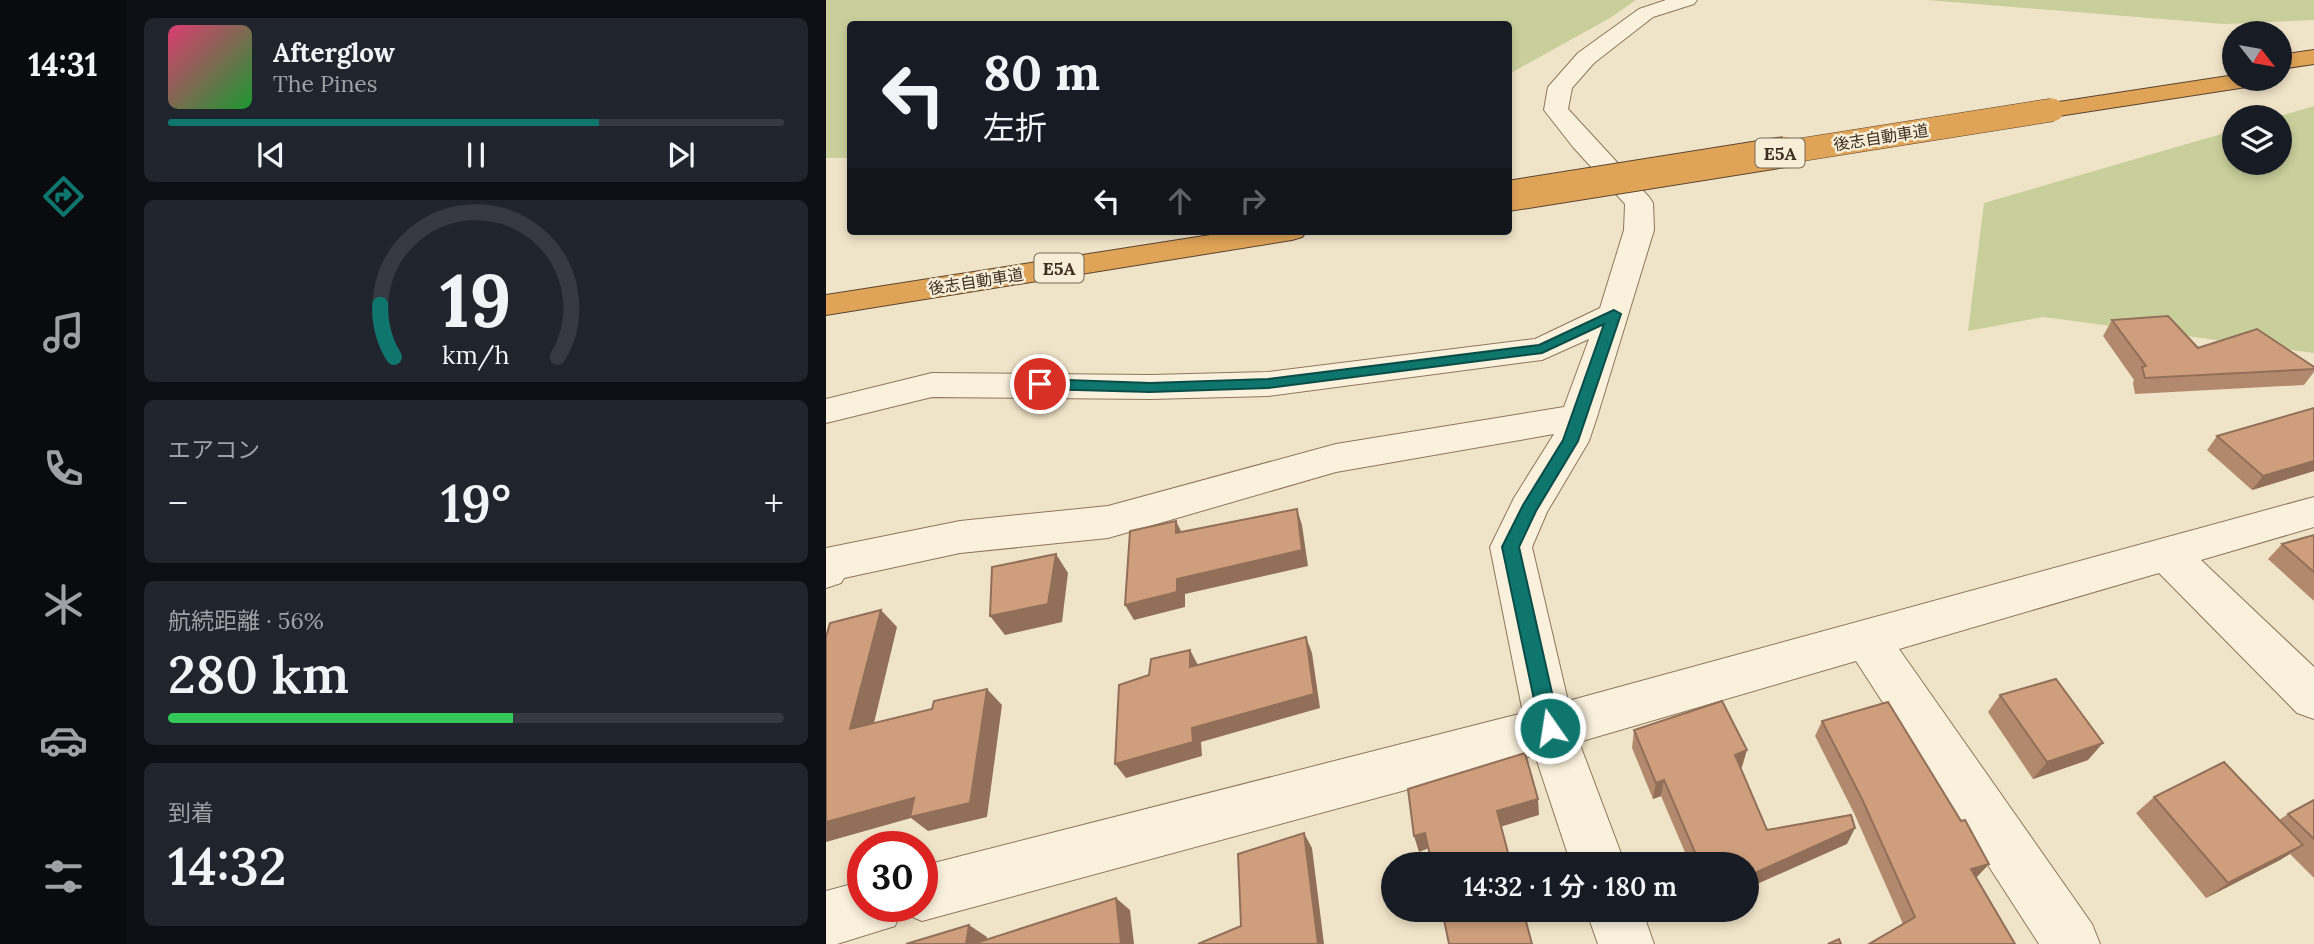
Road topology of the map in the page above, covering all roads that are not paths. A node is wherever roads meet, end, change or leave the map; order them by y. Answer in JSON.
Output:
{"nodes":[{"id":1,"x":1687,"y":0,"type":"edge"},
{"id":2,"x":2314,"y":57,"type":"edge"},
{"id":3,"x":2292,"y":60,"type":"edge"},
{"id":4,"x":2314,"y":69,"type":"edge"},
{"id":5,"x":2222,"y":72,"type":"edge"},
{"id":6,"x":2292,"y":73,"type":"edge"},
{"id":7,"x":2222,"y":83,"type":"edge"},
{"id":8,"x":2045,"y":105,"type":"junction"},
{"id":9,"x":1512,"y":184,"type":"edge"},
{"id":10,"x":1512,"y":195,"type":"edge"},
{"id":11,"x":1194,"y":235,"type":"edge"},
{"id":12,"x":1267,"y":235,"type":"edge"},
{"id":13,"x":826,"y":293,"type":"edge"},
{"id":14,"x":826,"y":305,"type":"edge"},
{"id":15,"x":1614,"y":314,"type":"junction"},
{"id":16,"x":826,"y":411,"type":"edge"},
{"id":17,"x":1579,"y":417,"type":"junction"},
{"id":18,"x":2314,"y":512,"type":"edge"},
{"id":19,"x":2167,"y":554,"type":"junction"},
{"id":20,"x":826,"y":571,"type":"edge"},
{"id":21,"x":1867,"y":640,"type":"junction"},
{"id":22,"x":2314,"y":698,"type":"edge"},
{"id":23,"x":1550,"y":728,"type":"junction"},
{"id":24,"x":1594,"y":852,"type":"edge"},
{"id":25,"x":938,"y":890,"type":"edge"},
{"id":26,"x":847,"y":913,"type":"edge"},
{"id":27,"x":826,"y":919,"type":"edge"},
{"id":28,"x":1618,"y":922,"type":"edge"},
{"id":29,"x":1626,"y":944,"type":"edge"},
{"id":30,"x":2071,"y":944,"type":"edge"}],
"edges":[{"from":1,"to":15,"type":"street"},
{"from":2,"to":3,"type":"highway"},
{"from":4,"to":6,"type":"highway"},
{"from":5,"to":8,"type":"highway","name":"後志自動車道","number":"E5A"},
{"from":7,"to":8,"type":"highway","name":"後志自動車道","number":"E5A"},
{"from":8,"to":9,"type":"highway","name":"後志自動車道","number":"E5A"},
{"from":8,"to":10,"type":"highway","name":"後志自動車道","number":"E5A","bridge":true},
{"from":11,"to":13,"type":"highway","name":"後志自動車道","number":"E5A"},
{"from":12,"to":14,"type":"highway","name":"後志自動車道","number":"E5A"},
{"from":15,"to":16,"type":"street"},
{"from":15,"to":17,"type":"street"},
{"from":17,"to":20,"type":"street"},
{"from":17,"to":23,"type":"street"},
{"from":18,"to":19,"type":"street"},
{"from":19,"to":21,"type":"street"},
{"from":19,"to":22,"type":"street"},
{"from":21,"to":23,"type":"street"},
{"from":21,"to":30,"type":"street"},
{"from":23,"to":24,"type":"street"},
{"from":23,"to":25,"type":"street"},
{"from":26,"to":27,"type":"street"},
{"from":28,"to":29,"type":"street"}]}
